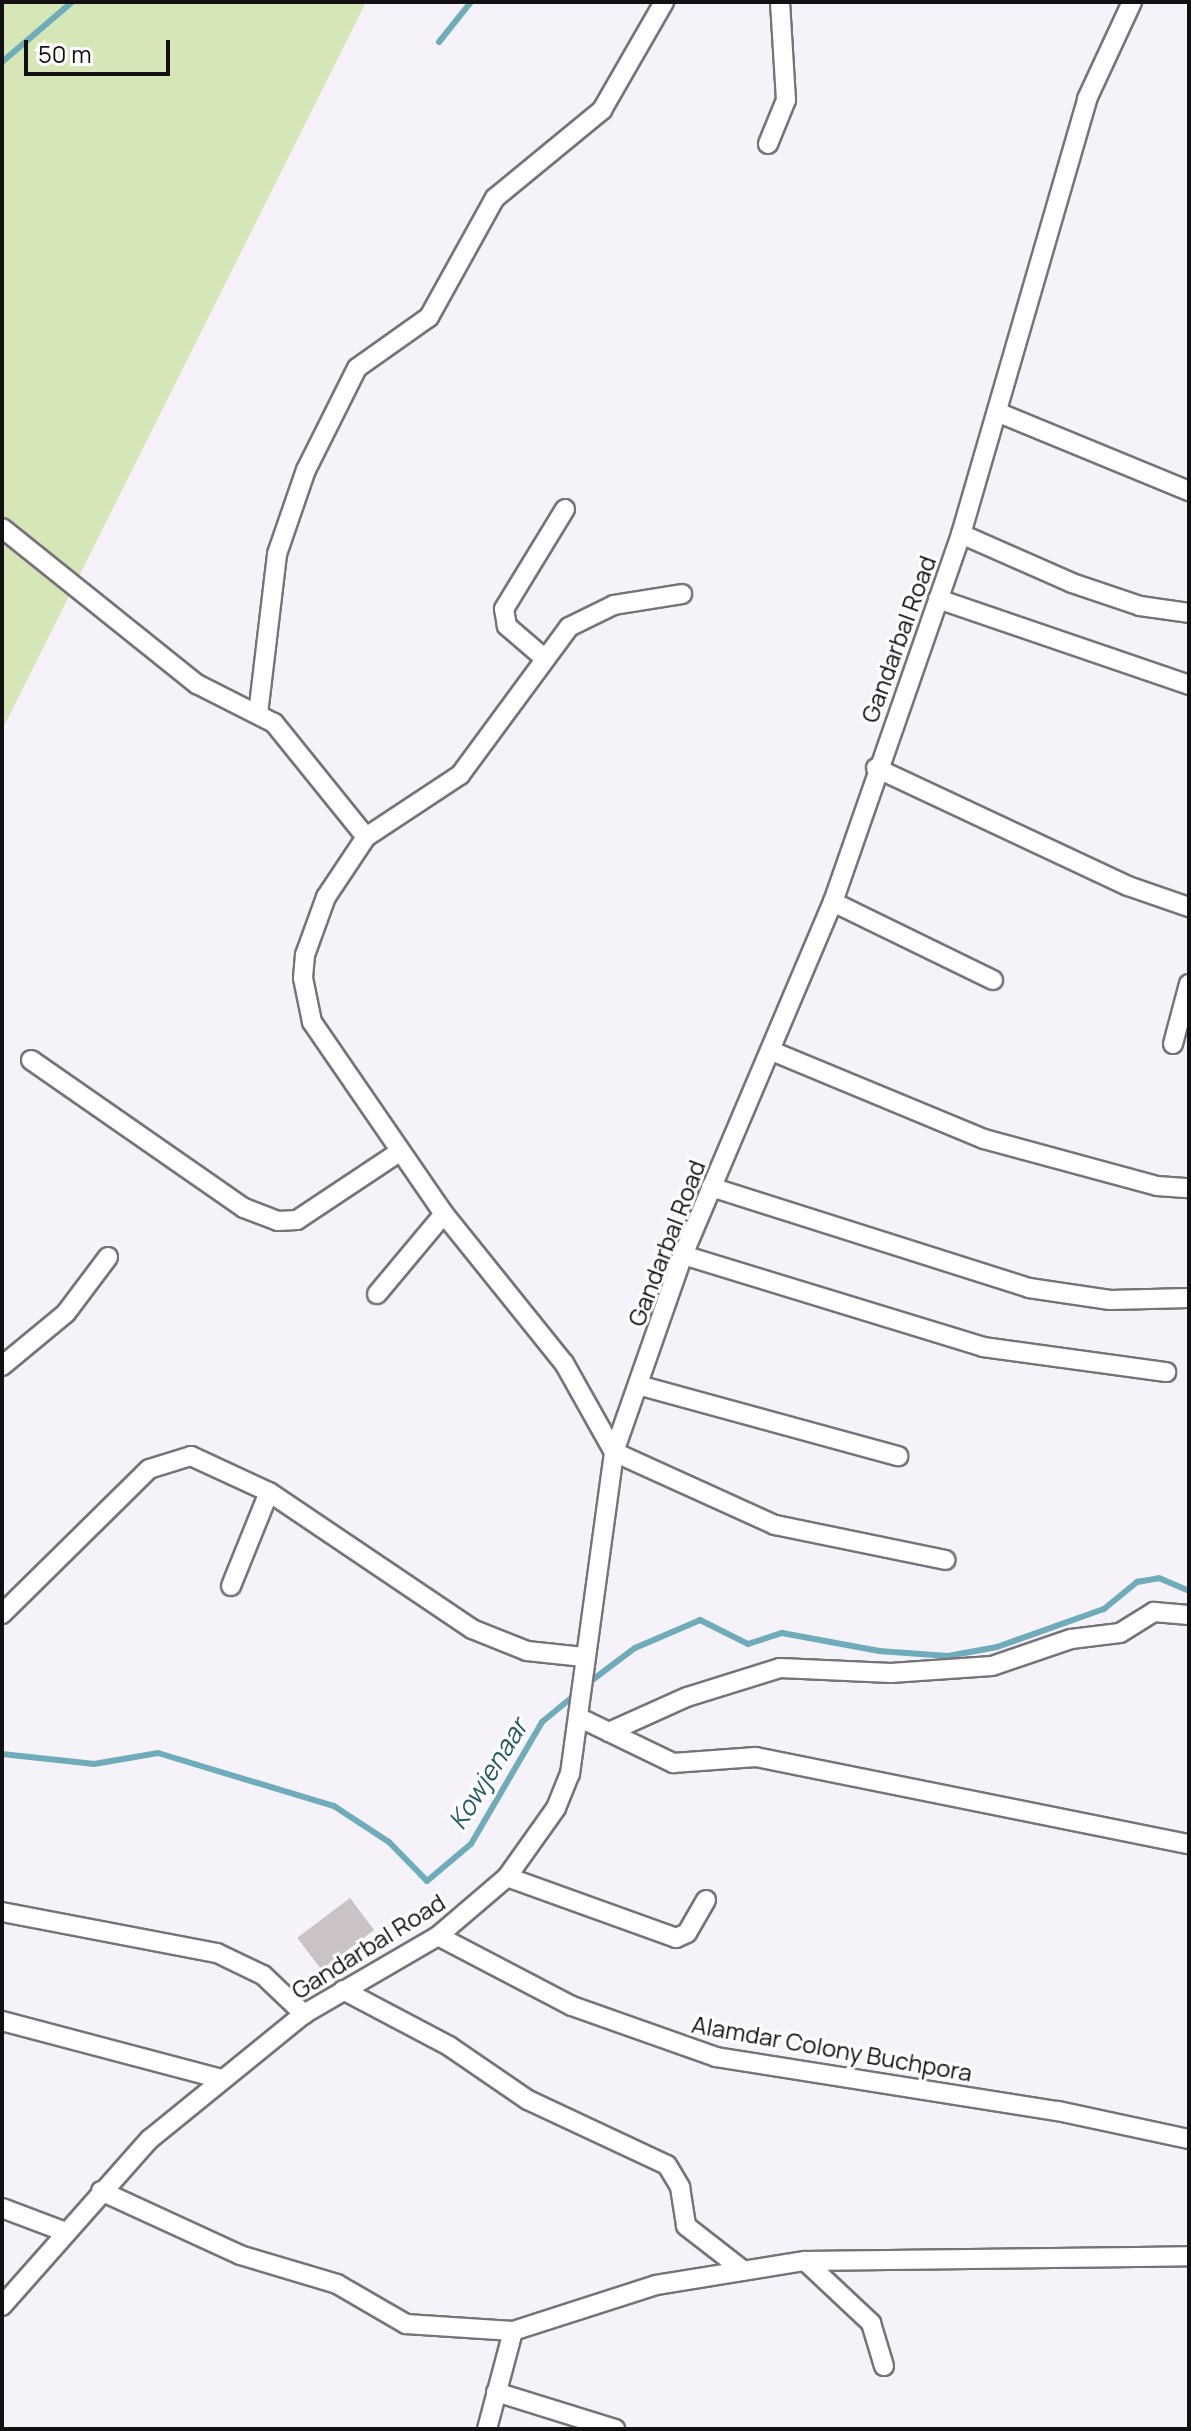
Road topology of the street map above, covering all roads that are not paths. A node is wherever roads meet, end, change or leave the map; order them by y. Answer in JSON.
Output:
{"nodes":[{"id":1,"x":664,"y":2,"type":"edge"},
{"id":2,"x":780,"y":2,"type":"edge"},
{"id":3,"x":1132,"y":2,"type":"edge"},
{"id":4,"x":768,"y":144,"type":"dead end"},
{"id":5,"x":997,"y":412,"type":"junction"},
{"id":6,"x":1189,"y":491,"type":"edge"},
{"id":7,"x":565,"y":509,"type":"dead end"},
{"id":8,"x":2,"y":528,"type":"edge"},
{"id":9,"x":961,"y":534,"type":"junction"},
{"id":10,"x":682,"y":594,"type":"dead end"},
{"id":11,"x":938,"y":599,"type":"junction"},
{"id":12,"x":1189,"y":613,"type":"edge"},
{"id":13,"x":543,"y":657,"type":"junction"},
{"id":14,"x":1189,"y":685,"type":"edge"},
{"id":15,"x":258,"y":714,"type":"junction"},
{"id":16,"x":876,"y":768,"type":"junction"},
{"id":17,"x":366,"y":837,"type":"junction"},
{"id":18,"x":833,"y":902,"type":"junction"},
{"id":19,"x":1189,"y":907,"type":"edge"},
{"id":20,"x":993,"y":980,"type":"dead end"},
{"id":21,"x":1189,"y":984,"type":"edge"},
{"id":22,"x":1173,"y":1044,"type":"dead end"},
{"id":23,"x":774,"y":1052,"type":"junction"},
{"id":24,"x":31,"y":1060,"type":"dead end"},
{"id":25,"x":398,"y":1153,"type":"junction"},
{"id":26,"x":711,"y":1187,"type":"junction"},
{"id":27,"x":1189,"y":1188,"type":"edge"},
{"id":28,"x":444,"y":1214,"type":"junction"},
{"id":29,"x":683,"y":1255,"type":"junction"},
{"id":30,"x":108,"y":1257,"type":"dead end"},
{"id":31,"x":377,"y":1294,"type":"dead end"},
{"id":32,"x":1189,"y":1298,"type":"edge"},
{"id":33,"x":2,"y":1366,"type":"edge"},
{"id":34,"x":1166,"y":1372,"type":"dead end"},
{"id":35,"x":638,"y":1385,"type":"junction"},
{"id":36,"x":614,"y":1452,"type":"junction"},
{"id":37,"x":898,"y":1456,"type":"dead end"},
{"id":38,"x":269,"y":1492,"type":"junction"},
{"id":39,"x":945,"y":1560,"type":"dead end"},
{"id":40,"x":231,"y":1586,"type":"dead end"},
{"id":41,"x":2,"y":1614,"type":"edge"},
{"id":42,"x":1189,"y":1615,"type":"edge"},
{"id":43,"x":583,"y":1658,"type":"junction"},
{"id":44,"x":578,"y":1716,"type":"junction"},
{"id":45,"x":609,"y":1732,"type":"junction"},
{"id":46,"x":1189,"y":1844,"type":"edge"},
{"id":47,"x":507,"y":1877,"type":"junction"},
{"id":48,"x":706,"y":1900,"type":"dead end"},
{"id":49,"x":2,"y":1912,"type":"edge"},
{"id":50,"x":438,"y":1936,"type":"junction"},
{"id":51,"x":343,"y":1990,"type":"junction"},
{"id":52,"x":304,"y":2014,"type":"junction"},
{"id":53,"x":2,"y":2021,"type":"edge"},
{"id":54,"x":222,"y":2079,"type":"junction"},
{"id":55,"x":1189,"y":2139,"type":"edge"},
{"id":56,"x":101,"y":2191,"type":"junction"},
{"id":57,"x":2,"y":2208,"type":"edge"},
{"id":58,"x":63,"y":2231,"type":"junction"},
{"id":59,"x":1189,"y":2256,"type":"edge"},
{"id":60,"x":805,"y":2261,"type":"junction"},
{"id":61,"x":744,"y":2271,"type":"junction"},
{"id":62,"x":2,"y":2306,"type":"edge"},
{"id":63,"x":513,"y":2331,"type":"junction"},
{"id":64,"x":884,"y":2366,"type":"dead end"},
{"id":65,"x":496,"y":2392,"type":"junction"},
{"id":66,"x":487,"y":2429,"type":"edge"},
{"id":67,"x":615,"y":2429,"type":"edge"}],
"edges":[{"from":1,"to":15,"type":"street"},
{"from":2,"to":4,"type":"street"},
{"from":3,"to":5,"type":"street","name":"Gandarbal Road"},
{"from":5,"to":6,"type":"street"},
{"from":5,"to":9,"type":"street","name":"Gandarbal Road"},
{"from":7,"to":13,"type":"street"},
{"from":8,"to":15,"type":"street"},
{"from":9,"to":11,"type":"street","name":"Gandarbal Road"},
{"from":9,"to":12,"type":"street"},
{"from":10,"to":13,"type":"street"},
{"from":11,"to":14,"type":"street"},
{"from":11,"to":16,"type":"street","name":"Gandarbal Road"},
{"from":13,"to":17,"type":"street"},
{"from":15,"to":17,"type":"street"},
{"from":16,"to":18,"type":"street","name":"Gandarbal Road"},
{"from":16,"to":19,"type":"street"},
{"from":17,"to":25,"type":"street"},
{"from":18,"to":20,"type":"street"},
{"from":18,"to":23,"type":"street","name":"Gandarbal Road"},
{"from":21,"to":22,"type":"street"},
{"from":23,"to":26,"type":"street","name":"Gandarbal Road"},
{"from":23,"to":27,"type":"street"},
{"from":24,"to":25,"type":"street"},
{"from":25,"to":28,"type":"street"},
{"from":26,"to":29,"type":"street","name":"Gandarbal Road"},
{"from":26,"to":32,"type":"street"},
{"from":28,"to":31,"type":"street"},
{"from":28,"to":36,"type":"street"},
{"from":29,"to":34,"type":"street"},
{"from":29,"to":35,"type":"street","name":"Gandarbal Road"},
{"from":30,"to":33,"type":"street"},
{"from":35,"to":36,"type":"street","name":"Gandarbal Road"},
{"from":35,"to":37,"type":"street"},
{"from":36,"to":39,"type":"street"},
{"from":36,"to":43,"type":"street","name":"Gandarbal Road"},
{"from":38,"to":40,"type":"street"},
{"from":38,"to":41,"type":"street"},
{"from":38,"to":43,"type":"street"},
{"from":42,"to":45,"type":"street"},
{"from":43,"to":44,"type":"street","name":"Gandarbal Road"},
{"from":44,"to":45,"type":"street"},
{"from":44,"to":47,"type":"street","name":"Gandarbal Road"},
{"from":45,"to":46,"type":"street"},
{"from":47,"to":48,"type":"street"},
{"from":47,"to":50,"type":"street","name":"Gandarbal Road"},
{"from":49,"to":52,"type":"street"},
{"from":50,"to":51,"type":"street","name":"Gandarbal Road"},
{"from":50,"to":55,"type":"street","name":"Alamdar Colony Buchpora"},
{"from":51,"to":52,"type":"street","name":"Gandarbal Road"},
{"from":51,"to":61,"type":"street"},
{"from":52,"to":54,"type":"street","name":"Gandarbal Road"},
{"from":53,"to":54,"type":"street"},
{"from":54,"to":56,"type":"street","name":"Gandarbal Road"},
{"from":56,"to":58,"type":"street","name":"Gandarbal Road"},
{"from":56,"to":63,"type":"street"},
{"from":57,"to":58,"type":"street"},
{"from":58,"to":62,"type":"street","name":"Gandarbal Road"},
{"from":59,"to":60,"type":"street"},
{"from":60,"to":61,"type":"street"},
{"from":60,"to":64,"type":"street"},
{"from":61,"to":63,"type":"street"},
{"from":63,"to":65,"type":"street"},
{"from":65,"to":66,"type":"street"},
{"from":65,"to":67,"type":"street"}]}
